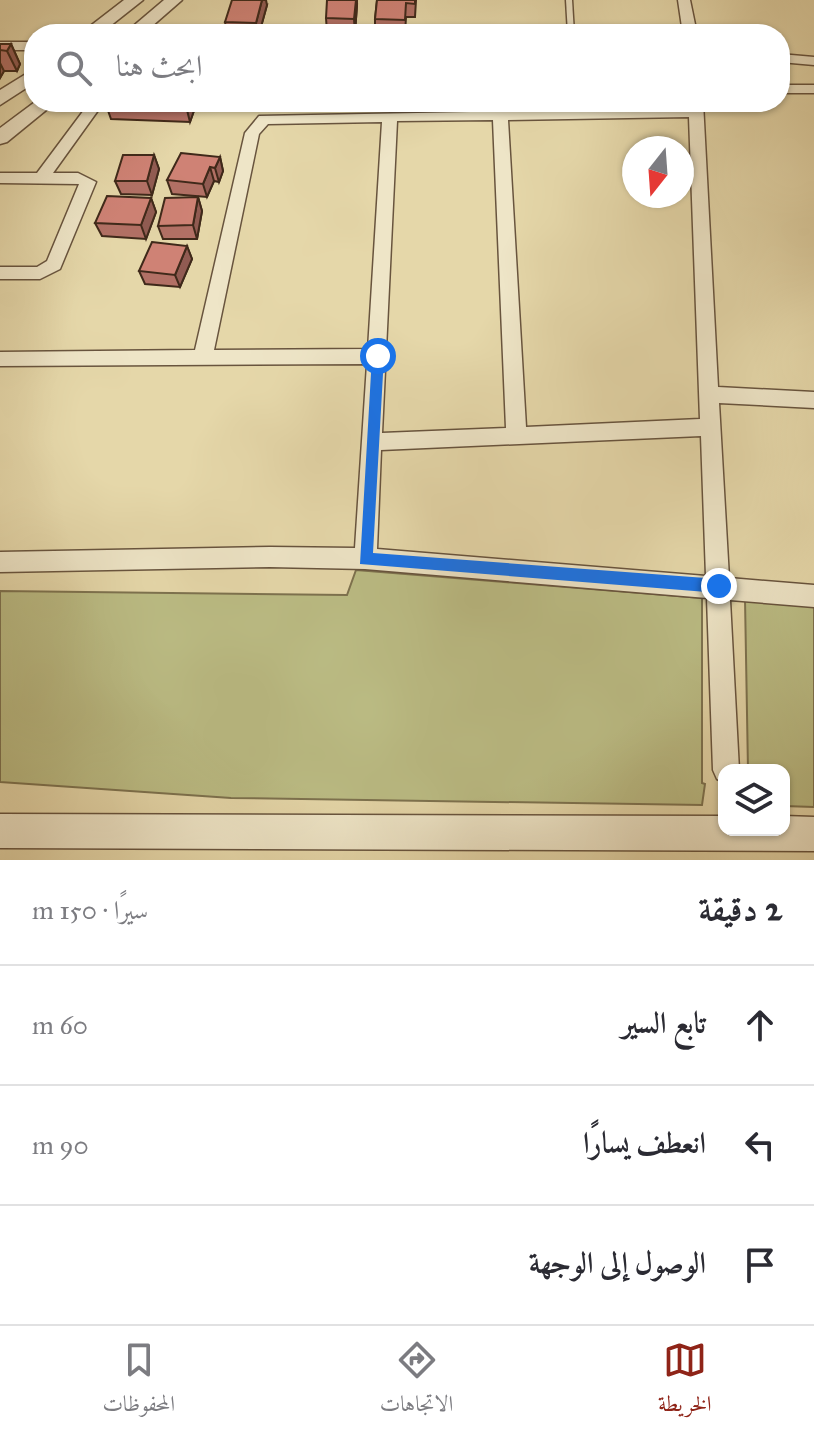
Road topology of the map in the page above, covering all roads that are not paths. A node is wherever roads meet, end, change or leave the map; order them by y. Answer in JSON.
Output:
{"nodes":[{"id":1,"x":135,"y":0,"type":"edge"},
{"id":2,"x":174,"y":0,"type":"edge"},
{"id":3,"x":569,"y":0,"type":"edge"},
{"id":4,"x":684,"y":0,"type":"edge"},
{"id":5,"x":103,"y":24,"type":"edge"},
{"id":6,"x":145,"y":24,"type":"edge"},
{"id":7,"x":570,"y":24,"type":"edge"},
{"id":8,"x":688,"y":24,"type":"edge"},
{"id":9,"x":0,"y":46,"type":"edge"},
{"id":10,"x":24,"y":46,"type":"edge"},
{"id":11,"x":790,"y":59,"type":"edge"},
{"id":12,"x":814,"y":61,"type":"edge"},
{"id":13,"x":24,"y":81,"type":"edge"},
{"id":14,"x":790,"y":89,"type":"edge"},
{"id":15,"x":814,"y":89,"type":"edge"},
{"id":16,"x":0,"y":99,"type":"edge"},
{"id":17,"x":34,"y":112,"type":"edge"},
{"id":18,"x":90,"y":112,"type":"edge"},
{"id":19,"x":587,"y":112,"type":"edge"},
{"id":20,"x":696,"y":112,"type":"edge"},
{"id":21,"x":500,"y":116,"type":"junction"},
{"id":22,"x":390,"y":117,"type":"junction"},
{"id":23,"x":0,"y":138,"type":"edge"},
{"id":24,"x":42,"y":177,"type":"junction"},
{"id":25,"x":0,"y":178,"type":"edge"},
{"id":26,"x":0,"y":273,"type":"edge"},
{"id":27,"x":203,"y":356,"type":"junction"},
{"id":28,"x":378,"y":356,"type":"junction"},
{"id":29,"x":0,"y":359,"type":"edge"},
{"id":30,"x":708,"y":394,"type":"junction"},
{"id":31,"x":814,"y":400,"type":"edge"},
{"id":32,"x":710,"y":427,"type":"junction"},
{"id":33,"x":516,"y":436,"type":"junction"},
{"id":34,"x":373,"y":442,"type":"junction"},
{"id":35,"x":365,"y":559,"type":"junction"},
{"id":36,"x":0,"y":562,"type":"edge"},
{"id":37,"x":719,"y":586,"type":"junction"},
{"id":38,"x":814,"y":596,"type":"edge"},
{"id":39,"x":726,"y":764,"type":"edge"},
{"id":40,"x":0,"y":831,"type":"edge"},
{"id":41,"x":718,"y":832,"type":"edge"},
{"id":42,"x":790,"y":833,"type":"edge"},
{"id":43,"x":814,"y":834,"type":"edge"}],
"edges":[{"from":1,"to":5,"type":"street"},
{"from":2,"to":6,"type":"street"},
{"from":3,"to":7,"type":"lane"},
{"from":4,"to":8,"type":"street"},
{"from":9,"to":10,"type":"street"},
{"from":11,"to":12,"type":"street"},
{"from":13,"to":16,"type":"street"},
{"from":14,"to":15,"type":"street"},
{"from":17,"to":23,"type":"street"},
{"from":18,"to":24,"type":"street"},
{"from":19,"to":21,"type":"street"},
{"from":20,"to":30,"type":"street"},
{"from":21,"to":22,"type":"street"},
{"from":21,"to":33,"type":"street"},
{"from":22,"to":27,"type":"street"},
{"from":22,"to":28,"type":"street"},
{"from":24,"to":25,"type":"street"},
{"from":24,"to":26,"type":"street"},
{"from":27,"to":28,"type":"street"},
{"from":27,"to":29,"type":"street"},
{"from":28,"to":34,"type":"street"},
{"from":30,"to":31,"type":"street"},
{"from":30,"to":32,"type":"street"},
{"from":32,"to":33,"type":"street"},
{"from":32,"to":37,"type":"street"},
{"from":33,"to":34,"type":"street"},
{"from":34,"to":35,"type":"street"},
{"from":35,"to":36,"type":"street"},
{"from":35,"to":37,"type":"street"},
{"from":37,"to":38,"type":"street"},
{"from":37,"to":39,"type":"street"},
{"from":40,"to":41,"type":"street"},
{"from":42,"to":43,"type":"street"}]}
